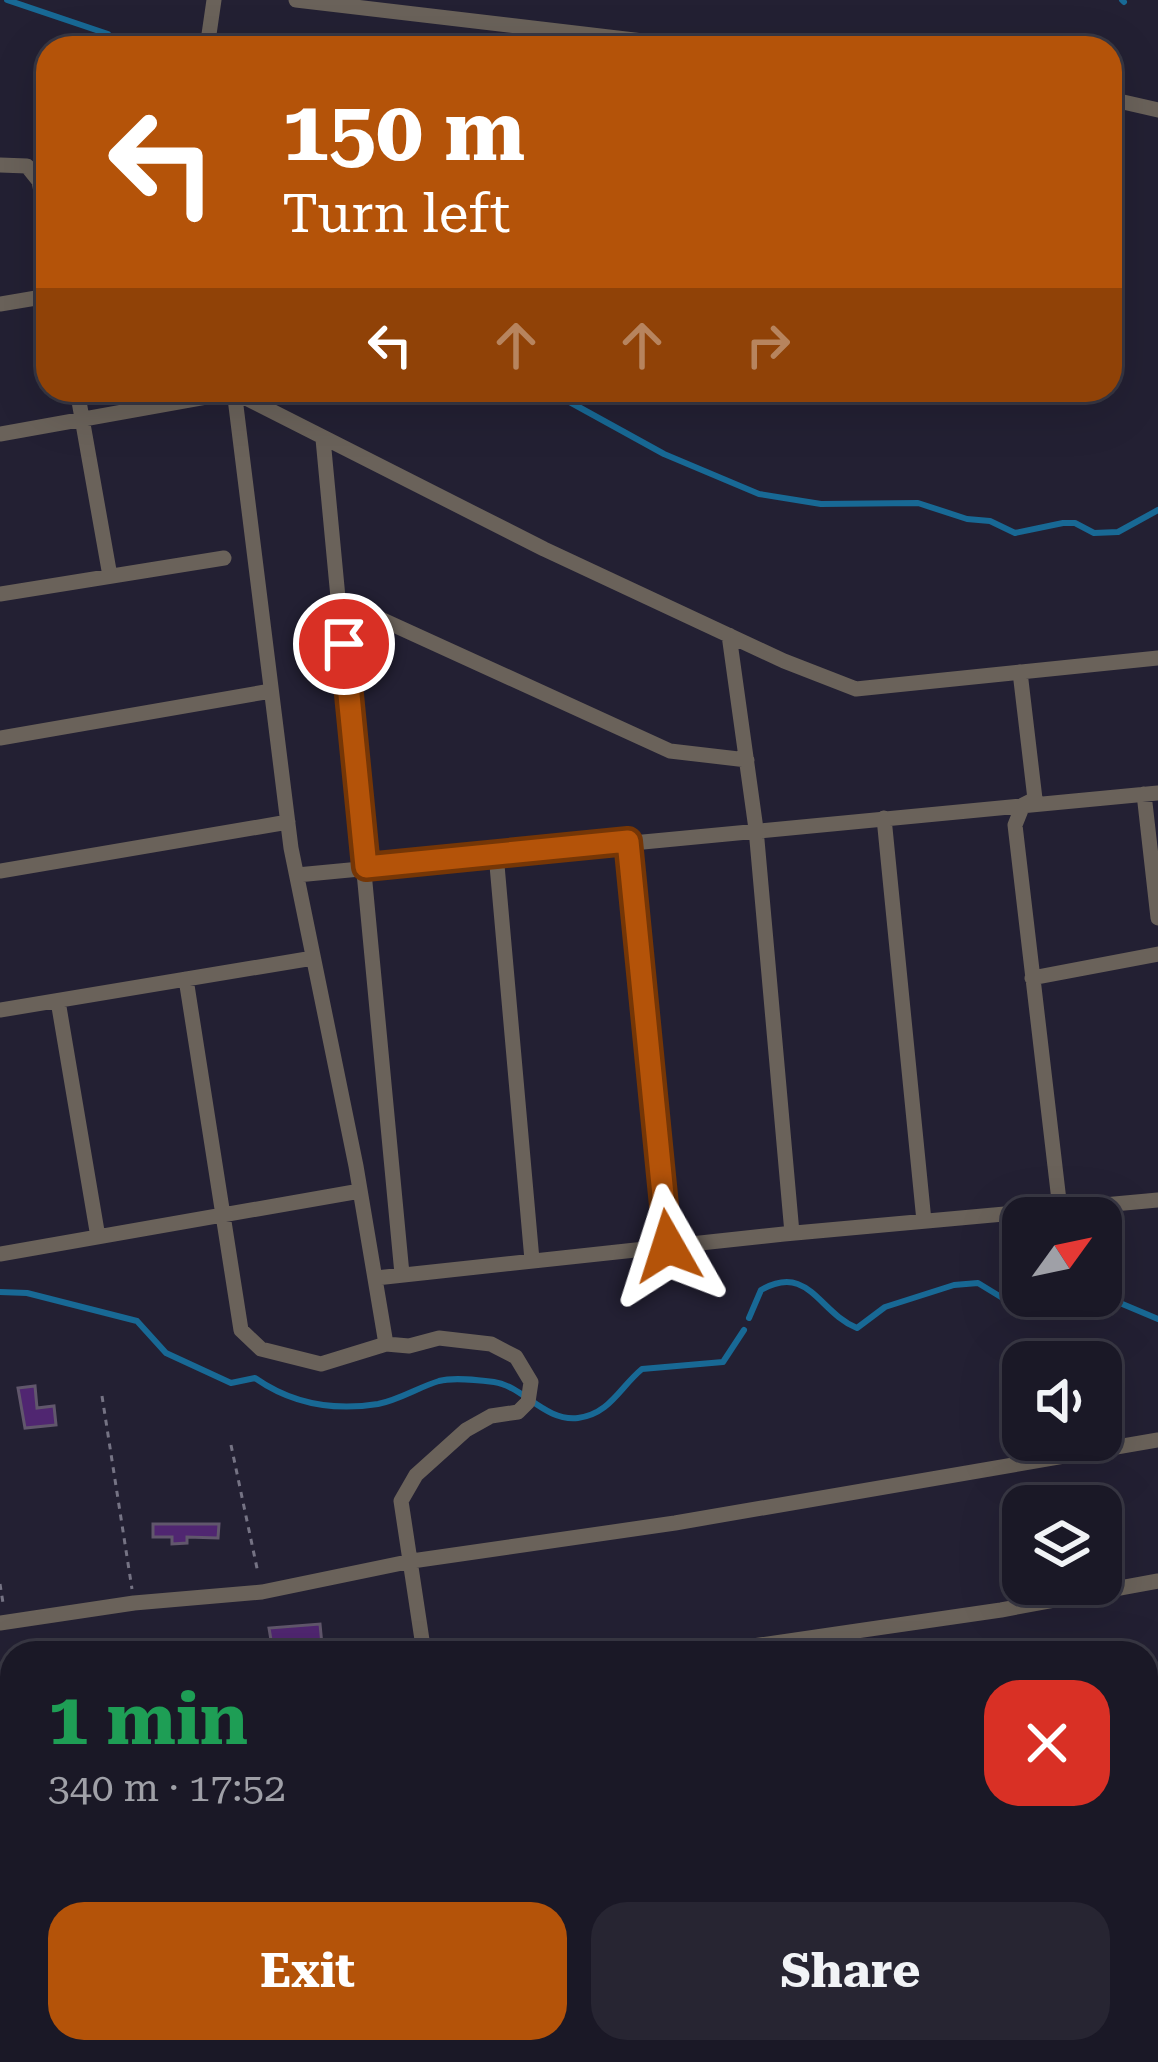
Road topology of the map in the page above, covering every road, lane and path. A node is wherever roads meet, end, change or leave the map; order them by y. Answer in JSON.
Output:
{"nodes":[{"id":1,"x":214,"y":0,"type":"edge"},
{"id":2,"x":296,"y":0,"type":"edge"},
{"id":3,"x":209,"y":36,"type":"edge"},
{"id":4,"x":600,"y":36,"type":"edge"},
{"id":5,"x":1122,"y":102,"type":"edge"},
{"id":6,"x":1158,"y":110,"type":"edge"},
{"id":7,"x":0,"y":165,"type":"edge"},
{"id":8,"x":36,"y":177,"type":"edge"},
{"id":9,"x":36,"y":298,"type":"edge"},
{"id":10,"x":0,"y":304,"type":"edge"},
{"id":11,"x":78,"y":402,"type":"edge"},
{"id":12,"x":174,"y":402,"type":"edge"},
{"id":13,"x":235,"y":402,"type":"edge"},
{"id":14,"x":254,"y":402,"type":"edge"},
{"id":15,"x":82,"y":419,"type":"junction"},
{"id":16,"x":0,"y":434,"type":"edge"},
{"id":17,"x":323,"y":439,"type":"junction"},
{"id":18,"x":224,"y":557,"type":"dead end"},
{"id":19,"x":110,"y":576,"type":"junction"},
{"id":20,"x":0,"y":594,"type":"edge"},
{"id":21,"x":339,"y":600,"type":"junction"},
{"id":22,"x":729,"y":635,"type":"junction"},
{"id":23,"x":1158,"y":658,"type":"edge"},
{"id":24,"x":1020,"y":672,"type":"junction"},
{"id":25,"x":272,"y":691,"type":"junction"},
{"id":26,"x":0,"y":738,"type":"edge"},
{"id":27,"x":747,"y":760,"type":"junction"},
{"id":28,"x":1151,"y":794,"type":"edge"},
{"id":29,"x":1023,"y":805,"type":"junction"},
{"id":30,"x":884,"y":818,"type":"junction"},
{"id":31,"x":288,"y":822,"type":"junction"},
{"id":32,"x":757,"y":830,"type":"junction"},
{"id":33,"x":628,"y":841,"type":"junction"},
{"id":34,"x":496,"y":854,"type":"junction"},
{"id":35,"x":366,"y":867,"type":"junction"},
{"id":36,"x":0,"y":871,"type":"edge"},
{"id":37,"x":296,"y":875,"type":"junction"},
{"id":38,"x":1158,"y":918,"type":"edge"},
{"id":39,"x":1158,"y":954,"type":"edge"},
{"id":40,"x":313,"y":958,"type":"junction"},
{"id":41,"x":1032,"y":978,"type":"junction"},
{"id":42,"x":186,"y":979,"type":"junction"},
{"id":43,"x":58,"y":1000,"type":"junction"},
{"id":44,"x":0,"y":1010,"type":"edge"},
{"id":45,"x":361,"y":1191,"type":"junction"},
{"id":46,"x":1059,"y":1197,"type":"edge"},
{"id":47,"x":1158,"y":1200,"type":"edge"},
{"id":48,"x":1122,"y":1203,"type":"edge"},
{"id":49,"x":1002,"y":1214,"type":"edge"},
{"id":50,"x":223,"y":1215,"type":"junction"},
{"id":51,"x":924,"y":1221,"type":"junction"},
{"id":52,"x":792,"y":1233,"type":"junction"},
{"id":53,"x":98,"y":1237,"type":"junction"},
{"id":54,"x":668,"y":1246,"type":"junction"},
{"id":55,"x":0,"y":1254,"type":"edge"},
{"id":56,"x":532,"y":1260,"type":"junction"},
{"id":57,"x":402,"y":1274,"type":"junction"},
{"id":58,"x":376,"y":1278,"type":"junction"},
{"id":59,"x":386,"y":1344,"type":"junction"},
{"id":60,"x":102,"y":1396,"type":"dead end"},
{"id":61,"x":1158,"y":1440,"type":"edge"},
{"id":62,"x":231,"y":1445,"type":"dead end"},
{"id":63,"x":412,"y":1561,"type":"junction"},
{"id":64,"x":1158,"y":1582,"type":"edge"},
{"id":65,"x":0,"y":1584,"type":"edge"},
{"id":66,"x":262,"y":1592,"type":"junction"},
{"id":67,"x":134,"y":1603,"type":"junction"},
{"id":68,"x":3,"y":1623,"type":"edge"},
{"id":69,"x":422,"y":1641,"type":"edge"},
{"id":70,"x":788,"y":1641,"type":"edge"}],
"edges":[{"from":1,"to":3,"type":"street"},
{"from":2,"to":4,"type":"street"},
{"from":5,"to":6,"type":"street"},
{"from":7,"to":8,"type":"street"},
{"from":9,"to":10,"type":"street"},
{"from":11,"to":15,"type":"street"},
{"from":12,"to":15,"type":"street"},
{"from":13,"to":25,"type":"street"},
{"from":14,"to":17,"type":"street"},
{"from":15,"to":16,"type":"street"},
{"from":15,"to":19,"type":"street"},
{"from":17,"to":21,"type":"street"},
{"from":17,"to":22,"type":"street"},
{"from":18,"to":19,"type":"street"},
{"from":19,"to":20,"type":"street"},
{"from":21,"to":27,"type":"street"},
{"from":21,"to":35,"type":"street"},
{"from":22,"to":24,"type":"street"},
{"from":22,"to":27,"type":"street"},
{"from":23,"to":24,"type":"street"},
{"from":24,"to":29,"type":"street"},
{"from":25,"to":26,"type":"street"},
{"from":25,"to":31,"type":"street"},
{"from":27,"to":32,"type":"street"},
{"from":28,"to":29,"type":"street"},
{"from":28,"to":38,"type":"street"},
{"from":29,"to":30,"type":"street"},
{"from":29,"to":41,"type":"street"},
{"from":30,"to":32,"type":"street"},
{"from":30,"to":51,"type":"street"},
{"from":31,"to":36,"type":"street"},
{"from":31,"to":37,"type":"street"},
{"from":32,"to":33,"type":"street"},
{"from":32,"to":52,"type":"street"},
{"from":33,"to":34,"type":"street"},
{"from":33,"to":54,"type":"street"},
{"from":34,"to":35,"type":"street"},
{"from":34,"to":56,"type":"street"},
{"from":35,"to":37,"type":"street"},
{"from":35,"to":57,"type":"street"},
{"from":37,"to":40,"type":"street"},
{"from":39,"to":41,"type":"street"},
{"from":40,"to":42,"type":"street"},
{"from":40,"to":45,"type":"street"},
{"from":41,"to":46,"type":"street"},
{"from":42,"to":43,"type":"street"},
{"from":42,"to":50,"type":"street"},
{"from":43,"to":44,"type":"street"},
{"from":43,"to":53,"type":"street"},
{"from":45,"to":50,"type":"street"},
{"from":45,"to":58,"type":"street"},
{"from":47,"to":48,"type":"street"},
{"from":49,"to":51,"type":"street"},
{"from":50,"to":53,"type":"street"},
{"from":50,"to":59,"type":"street"},
{"from":51,"to":52,"type":"street"},
{"from":52,"to":54,"type":"street"},
{"from":53,"to":55,"type":"street"},
{"from":54,"to":56,"type":"street"},
{"from":56,"to":57,"type":"street"},
{"from":57,"to":58,"type":"street"},
{"from":58,"to":59,"type":"street"},
{"from":59,"to":63,"type":"street"},
{"from":60,"to":67,"type":"path"},
{"from":61,"to":63,"type":"street"},
{"from":62,"to":66,"type":"path"},
{"from":63,"to":66,"type":"street"},
{"from":63,"to":69,"type":"street"},
{"from":64,"to":70,"type":"street"},
{"from":65,"to":68,"type":"path"},
{"from":66,"to":67,"type":"street"},
{"from":67,"to":68,"type":"street"}]}
